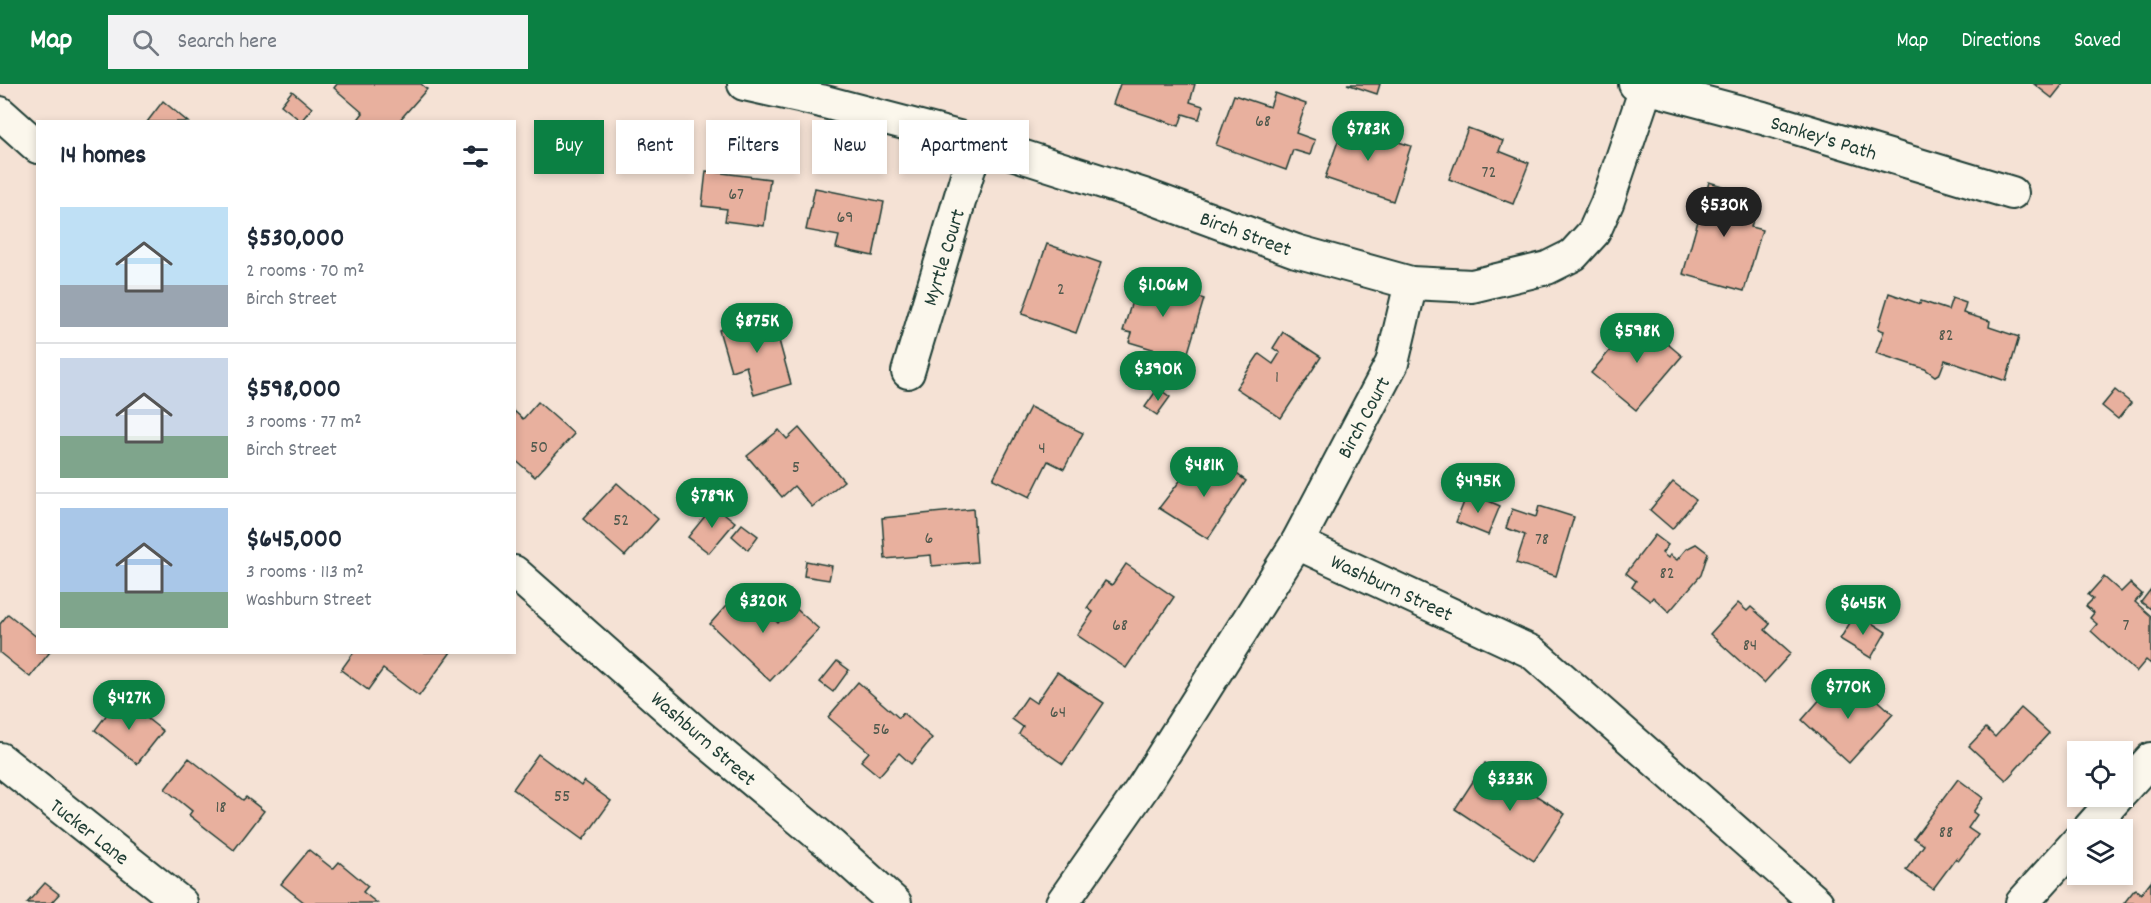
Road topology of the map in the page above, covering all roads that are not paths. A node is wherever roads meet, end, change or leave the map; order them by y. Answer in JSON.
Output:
{"nodes":[{"id":1,"x":744,"y":84,"type":"edge"},
{"id":2,"x":1640,"y":86,"type":"edge"},
{"id":3,"x":0,"y":113,"type":"edge"},
{"id":4,"x":899,"y":122,"type":"edge"},
{"id":5,"x":36,"y":145,"type":"edge"},
{"id":6,"x":1029,"y":159,"type":"edge"},
{"id":7,"x":967,"y":174,"type":"edge"},
{"id":8,"x":2012,"y":193,"type":"dead end"},
{"id":9,"x":1411,"y":283,"type":"junction"},
{"id":10,"x":908,"y":372,"type":"dead end"},
{"id":11,"x":1297,"y":543,"type":"junction"},
{"id":12,"x":516,"y":574,"type":"edge"},
{"id":13,"x":0,"y":759,"type":"edge"},
{"id":14,"x":2151,"y":759,"type":"edge"},
{"id":15,"x":2133,"y":779,"type":"edge"},
{"id":16,"x":2108,"y":807,"type":"edge"},
{"id":17,"x":2098,"y":819,"type":"edge"},
{"id":18,"x":2067,"y":853,"type":"edge"},
{"id":19,"x":181,"y":903,"type":"edge"},
{"id":20,"x":895,"y":903,"type":"edge"},
{"id":21,"x":1062,"y":903,"type":"edge"},
{"id":22,"x":1817,"y":903,"type":"edge"},
{"id":23,"x":2022,"y":903,"type":"edge"}],
"edges":[{"from":1,"to":4,"type":"street","name":"Birch Street"},
{"from":2,"to":8,"type":"street","name":"Sankey's Path"},
{"from":2,"to":9,"type":"street","name":"Birch Street"},
{"from":3,"to":5,"type":"street"},
{"from":6,"to":9,"type":"street","name":"Birch Street"},
{"from":7,"to":10,"type":"street","name":"Myrtle Court"},
{"from":9,"to":11,"type":"street","name":"Birch Court"},
{"from":11,"to":21,"type":"street"},
{"from":11,"to":22,"type":"street","name":"Washburn Street"},
{"from":12,"to":20,"type":"street","name":"Washburn Street"},
{"from":13,"to":19,"type":"street","name":"Tucker Lane"},
{"from":14,"to":15,"type":"street"},
{"from":16,"to":17,"type":"street"},
{"from":18,"to":23,"type":"street"}]}
